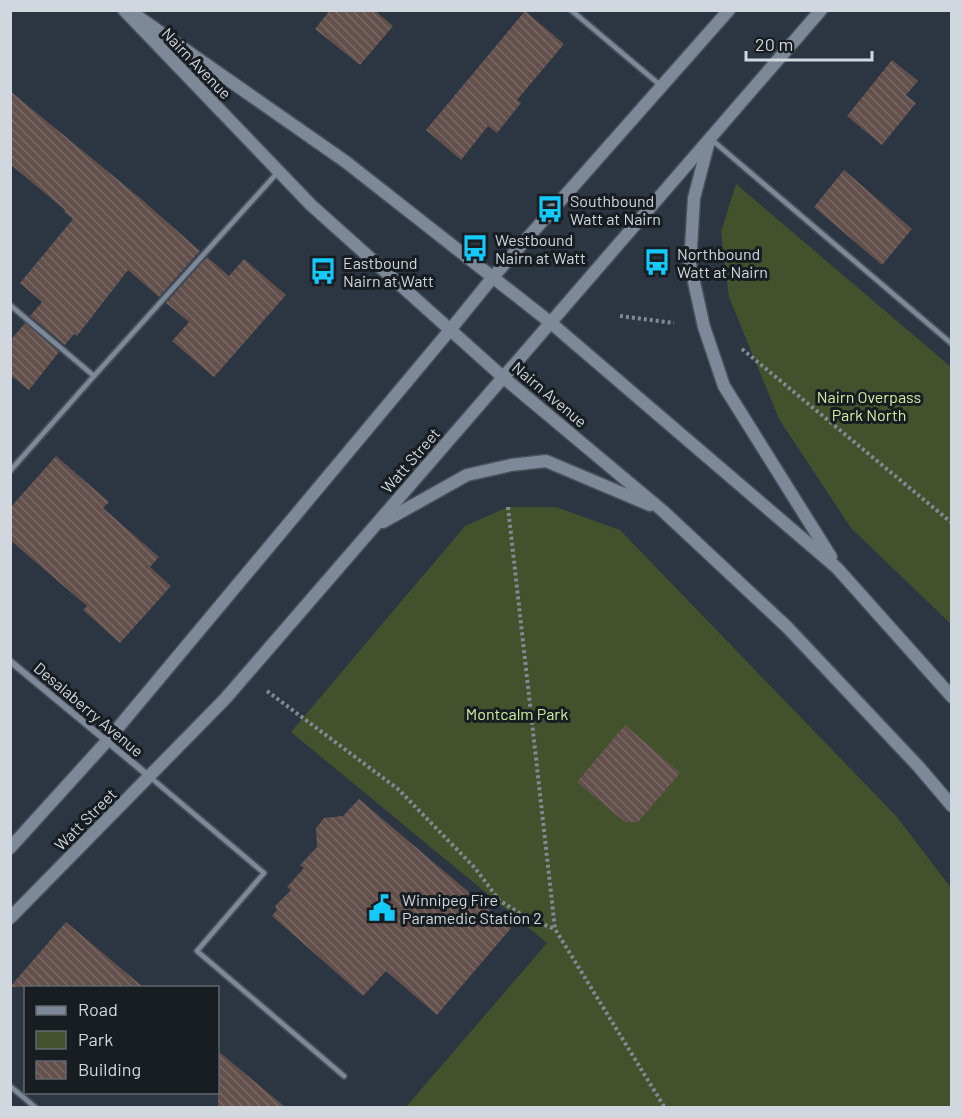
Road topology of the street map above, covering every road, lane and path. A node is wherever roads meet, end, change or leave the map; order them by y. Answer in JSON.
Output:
{"nodes":[{"id":1,"x":124,"y":10,"type":"edge"},
{"id":2,"x":129,"y":10,"type":"edge"},
{"id":3,"x":571,"y":10,"type":"edge"},
{"id":4,"x":729,"y":10,"type":"edge"},
{"id":5,"x":821,"y":10,"type":"edge"},
{"id":6,"x":662,"y":87,"type":"junction"},
{"id":7,"x":710,"y":138,"type":"junction"},
{"id":8,"x":278,"y":172,"type":"junction"},
{"id":9,"x":493,"y":277,"type":"junction"},
{"id":10,"x":10,"y":305,"type":"edge"},
{"id":11,"x":621,"y":316,"type":"dead end"},
{"id":12,"x":551,"y":323,"type":"junction"},
{"id":13,"x":681,"y":324,"type":"dead end"},
{"id":14,"x":450,"y":330,"type":"junction"},
{"id":15,"x":951,"y":344,"type":"edge"},
{"id":16,"x":739,"y":347,"type":"dead end"},
{"id":17,"x":94,"y":376,"type":"junction"},
{"id":18,"x":504,"y":378,"type":"junction"},
{"id":19,"x":10,"y":471,"type":"edge"},
{"id":20,"x":508,"y":507,"type":"dead end"},
{"id":21,"x":663,"y":511,"type":"junction"},
{"id":22,"x":951,"y":523,"type":"edge"},
{"id":23,"x":374,"y":526,"type":"junction"},
{"id":24,"x":837,"y":568,"type":"junction"},
{"id":25,"x":10,"y":661,"type":"edge"},
{"id":26,"x":246,"y":676,"type":"junction"},
{"id":27,"x":951,"y":697,"type":"edge"},
{"id":28,"x":107,"y":741,"type":"junction"},
{"id":29,"x":150,"y":777,"type":"junction"},
{"id":30,"x":951,"y":806,"type":"edge"},
{"id":31,"x":10,"y":848,"type":"edge"},
{"id":32,"x":10,"y":918,"type":"edge"},
{"id":33,"x":555,"y":929,"type":"junction"},
{"id":34,"x":344,"y":1076,"type":"dead end"},
{"id":35,"x":10,"y":1086,"type":"edge"},
{"id":36,"x":36,"y":1107,"type":"edge"},
{"id":37,"x":665,"y":1107,"type":"edge"}],
"edges":[{"from":1,"to":8,"type":"main road","name":"Nairn Avenue"},
{"from":2,"to":9,"type":"main road","name":"Nairn Avenue"},
{"from":3,"to":6,"type":"lane"},
{"from":4,"to":6,"type":"main road","name":"Watt Street"},
{"from":5,"to":7,"type":"main road","name":"Watt Street"},
{"from":6,"to":9,"type":"main road","name":"Watt Street"},
{"from":7,"to":12,"type":"main road","name":"Watt Street"},
{"from":7,"to":15,"type":"lane"},
{"from":7,"to":24,"type":"main road"},
{"from":8,"to":14,"type":"main road","name":"Nairn Avenue"},
{"from":8,"to":17,"type":"lane"},
{"from":9,"to":12,"type":"main road","name":"Nairn Avenue"},
{"from":9,"to":14,"type":"main road","name":"Watt Street"},
{"from":10,"to":17,"type":"lane"},
{"from":11,"to":13,"type":"path"},
{"from":12,"to":18,"type":"main road","name":"Watt Street"},
{"from":12,"to":24,"type":"main road","name":"Nairn Avenue"},
{"from":14,"to":18,"type":"main road","name":"Nairn Avenue"},
{"from":14,"to":28,"type":"main road","name":"Watt Street"},
{"from":16,"to":22,"type":"path"},
{"from":17,"to":19,"type":"lane"},
{"from":18,"to":21,"type":"main road","name":"Nairn Avenue"},
{"from":18,"to":23,"type":"main road","name":"Watt Street"},
{"from":20,"to":33,"type":"path"},
{"from":21,"to":23,"type":"main road"},
{"from":21,"to":30,"type":"main road","name":"Nairn Avenue"},
{"from":23,"to":26,"type":"main road","name":"Watt Street"},
{"from":24,"to":27,"type":"main road","name":"Nairn Avenue"},
{"from":25,"to":28,"type":"street","name":"Desalaberry Avenue"},
{"from":26,"to":29,"type":"main road","name":"Watt Street"},
{"from":26,"to":33,"type":"path"},
{"from":28,"to":29,"type":"street","name":"Desalaberry Avenue"},
{"from":28,"to":31,"type":"main road","name":"Watt Street"},
{"from":29,"to":32,"type":"main road","name":"Watt Street"},
{"from":29,"to":34,"type":"lane"},
{"from":33,"to":37,"type":"path"},
{"from":35,"to":36,"type":"lane"}]}
